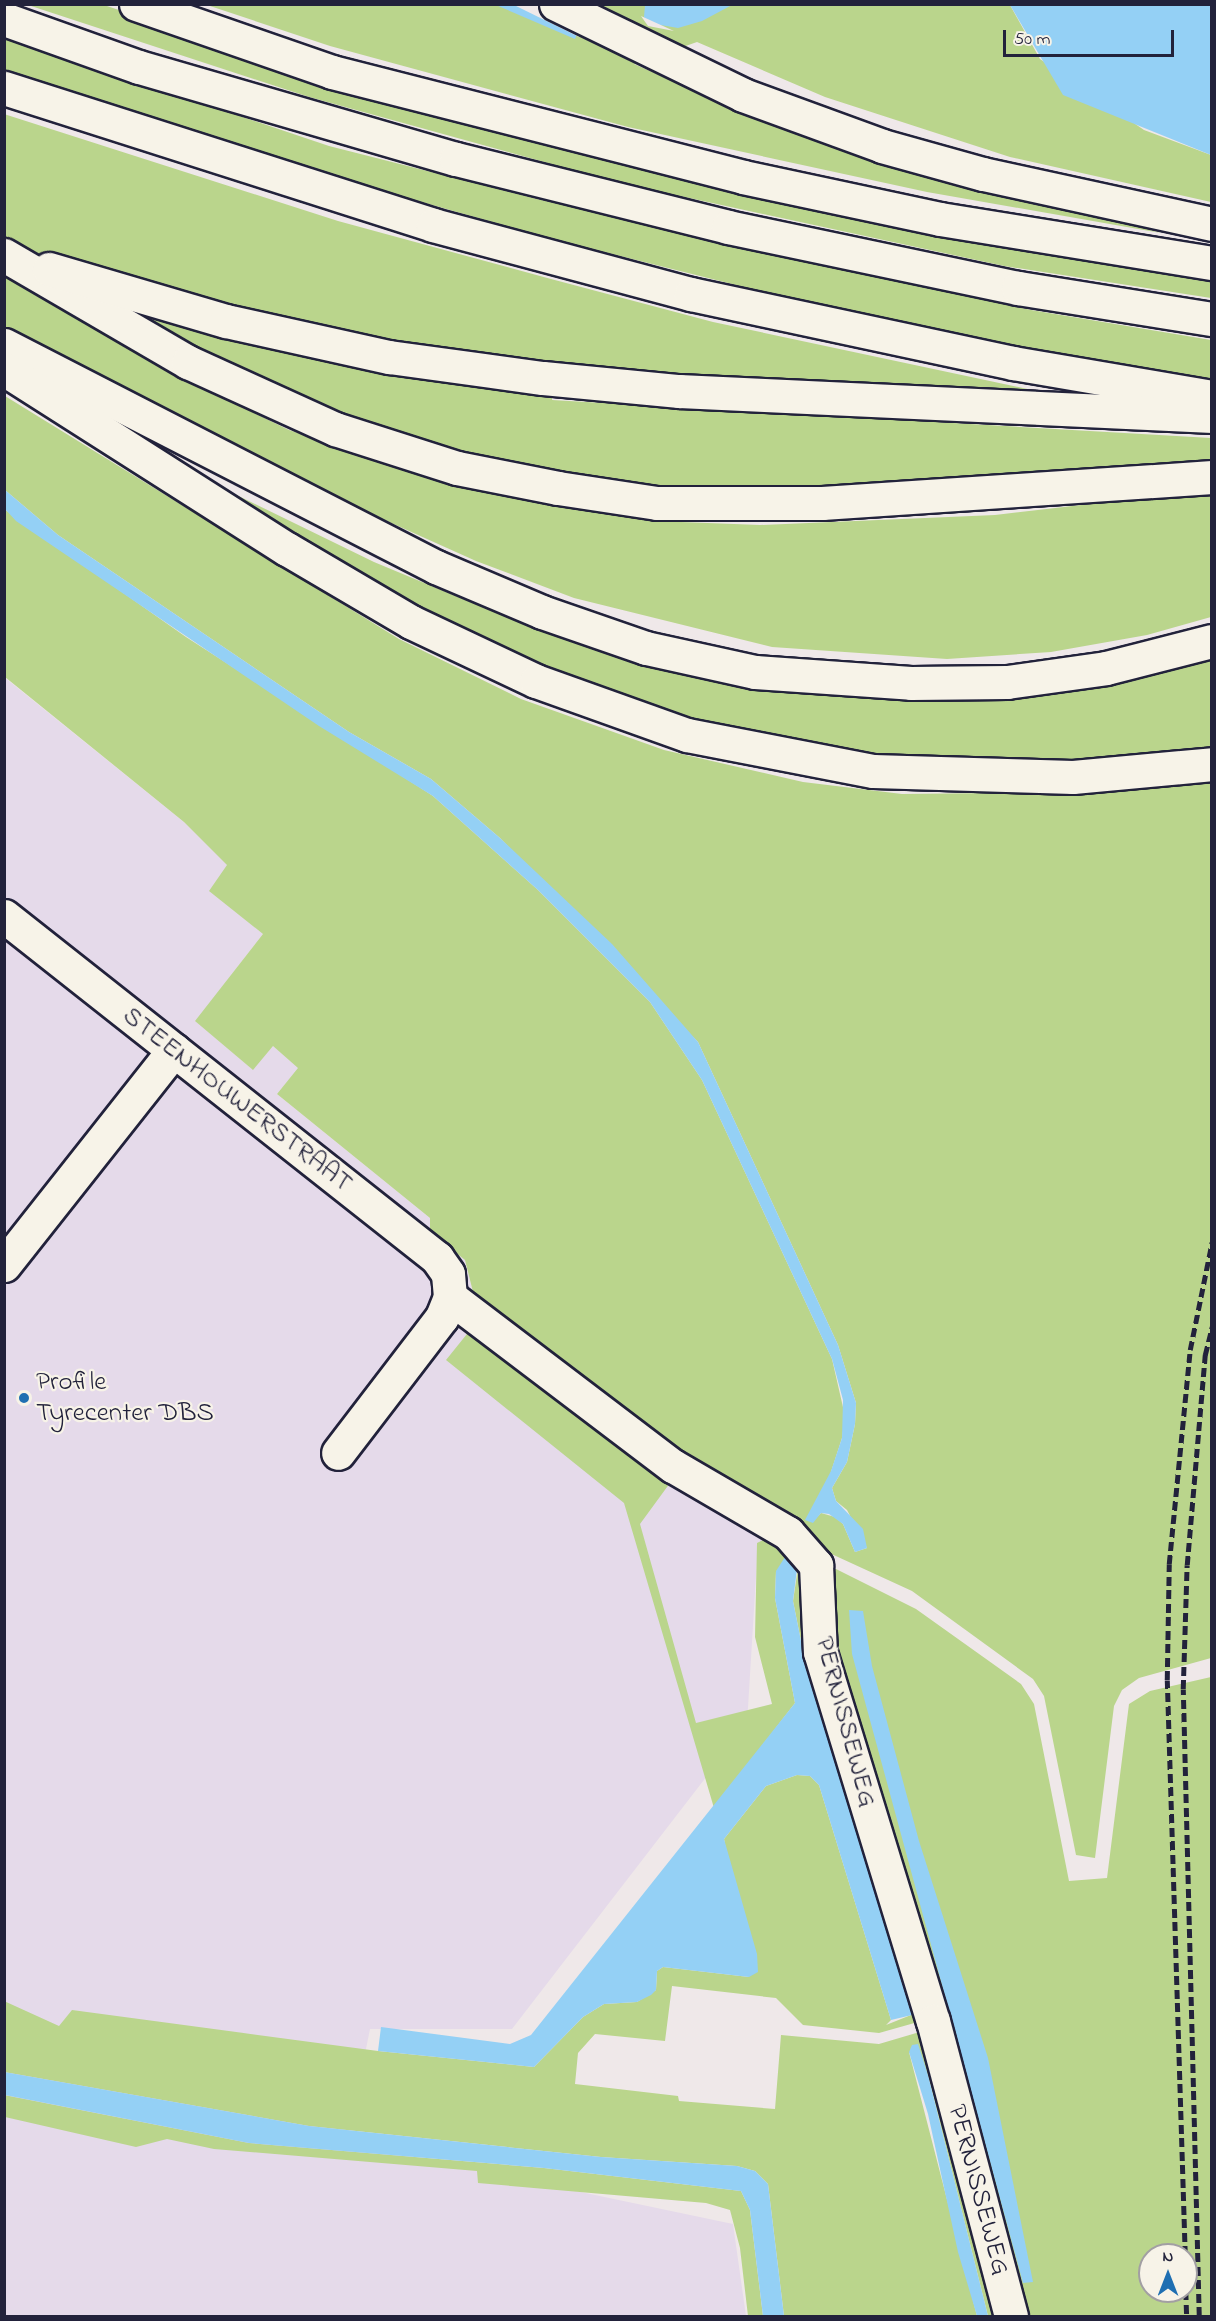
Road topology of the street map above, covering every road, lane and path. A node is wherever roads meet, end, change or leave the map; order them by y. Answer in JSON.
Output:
{"nodes":[{"id":1,"x":136,"y":4,"type":"edge"},
{"id":2,"x":556,"y":4,"type":"edge"},
{"id":3,"x":4,"y":19,"type":"edge"},
{"id":4,"x":4,"y":88,"type":"edge"},
{"id":5,"x":1212,"y":224,"type":"edge"},
{"id":6,"x":4,"y":255,"type":"edge"},
{"id":7,"x":1212,"y":263,"type":"edge"},
{"id":8,"x":1212,"y":319,"type":"edge"},
{"id":9,"x":4,"y":345,"type":"edge"},
{"id":10,"x":4,"y":369,"type":"edge"},
{"id":11,"x":1212,"y":397,"type":"edge"},
{"id":12,"x":1212,"y":416,"type":"edge"},
{"id":13,"x":1212,"y":477,"type":"edge"},
{"id":14,"x":1212,"y":641,"type":"edge"},
{"id":15,"x":1212,"y":764,"type":"edge"},
{"id":16,"x":4,"y":916,"type":"edge"},
{"id":17,"x":174,"y":1050,"type":"junction"},
{"id":18,"x":4,"y":1265,"type":"edge"},
{"id":19,"x":450,"y":1297,"type":"junction"},
{"id":20,"x":338,"y":1453,"type":"dead end"},
{"id":21,"x":1011,"y":2316,"type":"edge"}],
"edges":[{"from":1,"to":7,"type":"main road"},
{"from":2,"to":5,"type":"main road"},
{"from":3,"to":8,"type":"main road"},
{"from":4,"to":11,"type":"main road"},
{"from":6,"to":12,"type":"main road"},
{"from":6,"to":13,"type":"main road"},
{"from":9,"to":14,"type":"main road"},
{"from":10,"to":15,"type":"main road"},
{"from":16,"to":17,"type":"main road","name":"STEENHOUWERSTRAAT"},
{"from":17,"to":18,"type":"main road"},
{"from":17,"to":19,"type":"main road","name":"STEENHOUWERSTRAAT"},
{"from":19,"to":20,"type":"main road"},
{"from":19,"to":21,"type":"main road","name":"PERNISSEWEG"}]}
